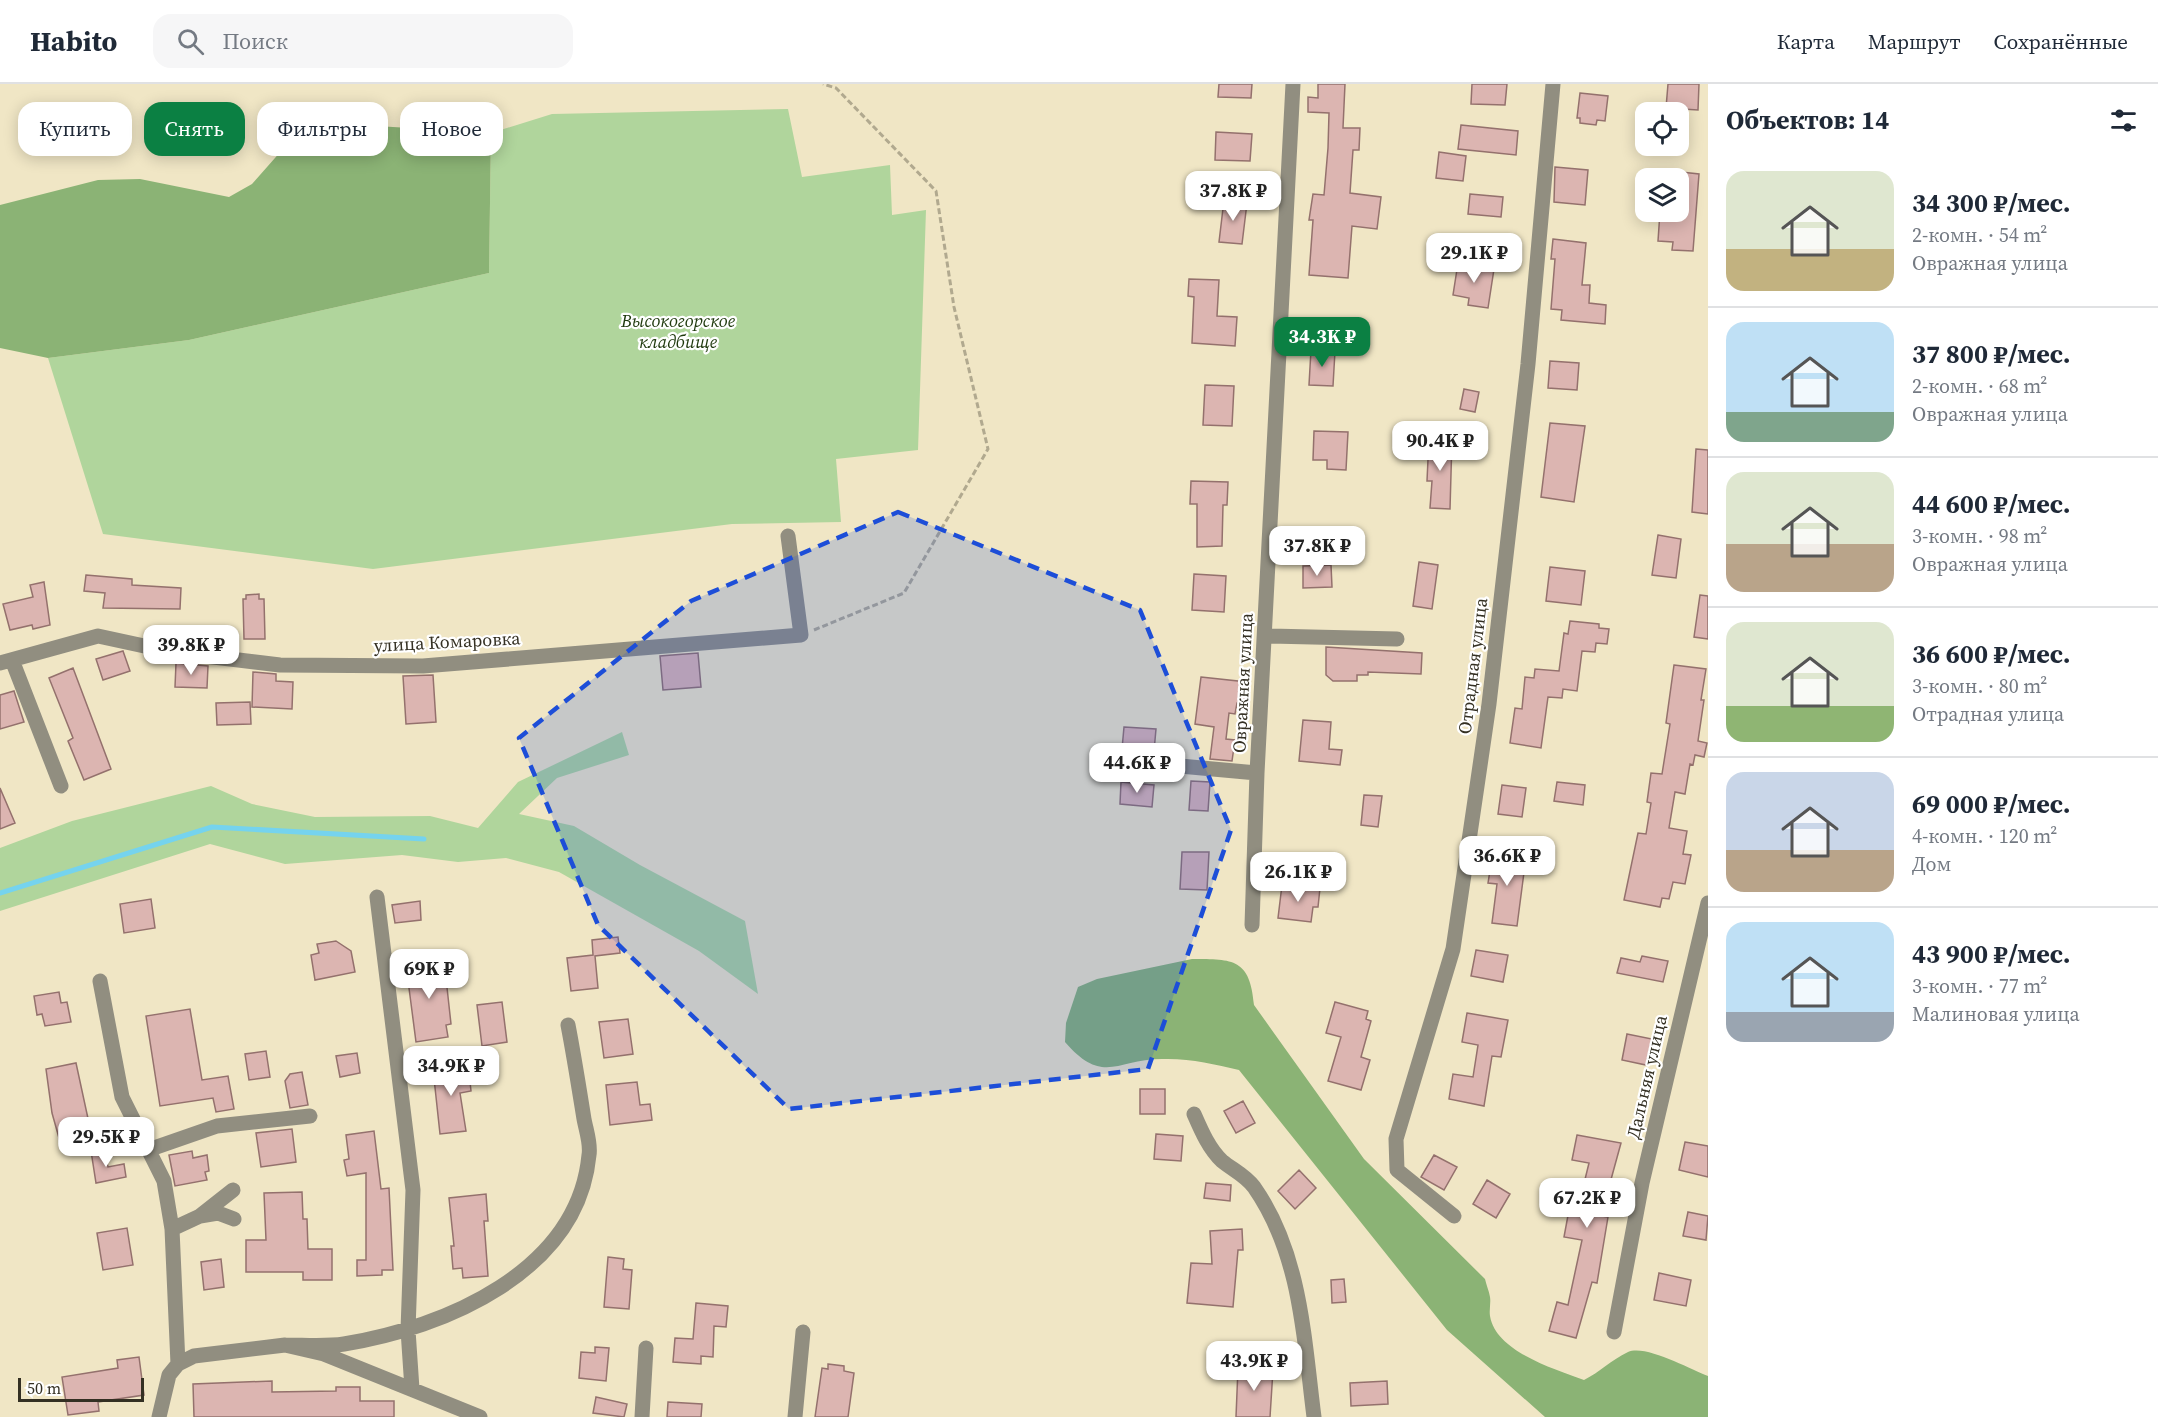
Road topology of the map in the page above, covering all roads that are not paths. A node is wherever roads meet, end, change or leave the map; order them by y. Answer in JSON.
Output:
{"nodes":[{"id":1,"x":1293,"y":84,"type":"edge"},
{"id":2,"x":1553,"y":84,"type":"edge"},
{"id":3,"x":788,"y":536,"type":"dead end"},
{"id":4,"x":1265,"y":636,"type":"junction"},
{"id":5,"x":1397,"y":639,"type":"dead end"},
{"id":6,"x":6,"y":662,"type":"edge"},
{"id":7,"x":1180,"y":766,"type":"dead end"},
{"id":8,"x":1257,"y":773,"type":"junction"},
{"id":9,"x":61,"y":786,"type":"dead end"},
{"id":10,"x":377,"y":897,"type":"dead end"},
{"id":11,"x":1708,"y":903,"type":"edge"},
{"id":12,"x":1252,"y":925,"type":"dead end"},
{"id":13,"x":100,"y":981,"type":"dead end"},
{"id":14,"x":568,"y":1025,"type":"dead end"},
{"id":15,"x":1194,"y":1114,"type":"dead end"},
{"id":16,"x":310,"y":1116,"type":"dead end"},
{"id":17,"x":148,"y":1150,"type":"junction"},
{"id":18,"x":233,"y":1190,"type":"dead end"},
{"id":19,"x":200,"y":1216,"type":"junction"},
{"id":20,"x":1454,"y":1216,"type":"dead end"},
{"id":21,"x":234,"y":1219,"type":"dead end"},
{"id":22,"x":172,"y":1229,"type":"junction"},
{"id":23,"x":408,"y":1330,"type":"junction"},
{"id":24,"x":803,"y":1332,"type":"dead end"},
{"id":25,"x":1614,"y":1332,"type":"dead end"},
{"id":26,"x":285,"y":1345,"type":"junction"},
{"id":27,"x":646,"y":1348,"type":"dead end"},
{"id":28,"x":178,"y":1364,"type":"junction"},
{"id":29,"x":412,"y":1389,"type":"junction"},
{"id":30,"x":473,"y":1416,"type":"edge"},
{"id":31,"x":159,"y":1417,"type":"edge"},
{"id":32,"x":642,"y":1417,"type":"edge"},
{"id":33,"x":795,"y":1417,"type":"edge"},
{"id":34,"x":1314,"y":1417,"type":"edge"}],
"edges":[{"from":1,"to":4,"type":"street","name":"Овражная улица"},
{"from":2,"to":20,"type":"street","name":"Отрадная улица"},
{"from":3,"to":6,"type":"street","name":"улица Комаровка"},
{"from":4,"to":5,"type":"street"},
{"from":4,"to":8,"type":"street","name":"Овражная улица"},
{"from":6,"to":9,"type":"street"},
{"from":7,"to":8,"type":"street"},
{"from":8,"to":12,"type":"street","name":"Овражная улица"},
{"from":10,"to":23,"type":"street"},
{"from":11,"to":25,"type":"street","name":"Дальняя улица"},
{"from":13,"to":17,"type":"street"},
{"from":14,"to":23,"type":"street"},
{"from":15,"to":34,"type":"street"},
{"from":16,"to":17,"type":"street"},
{"from":17,"to":22,"type":"street"},
{"from":18,"to":19,"type":"street"},
{"from":19,"to":21,"type":"street"},
{"from":19,"to":22,"type":"street"},
{"from":22,"to":28,"type":"street"},
{"from":23,"to":26,"type":"street"},
{"from":23,"to":29,"type":"street"},
{"from":24,"to":33,"type":"street"},
{"from":26,"to":28,"type":"street"},
{"from":26,"to":29,"type":"street"},
{"from":27,"to":32,"type":"street"},
{"from":28,"to":31,"type":"street"},
{"from":29,"to":30,"type":"street"}]}
